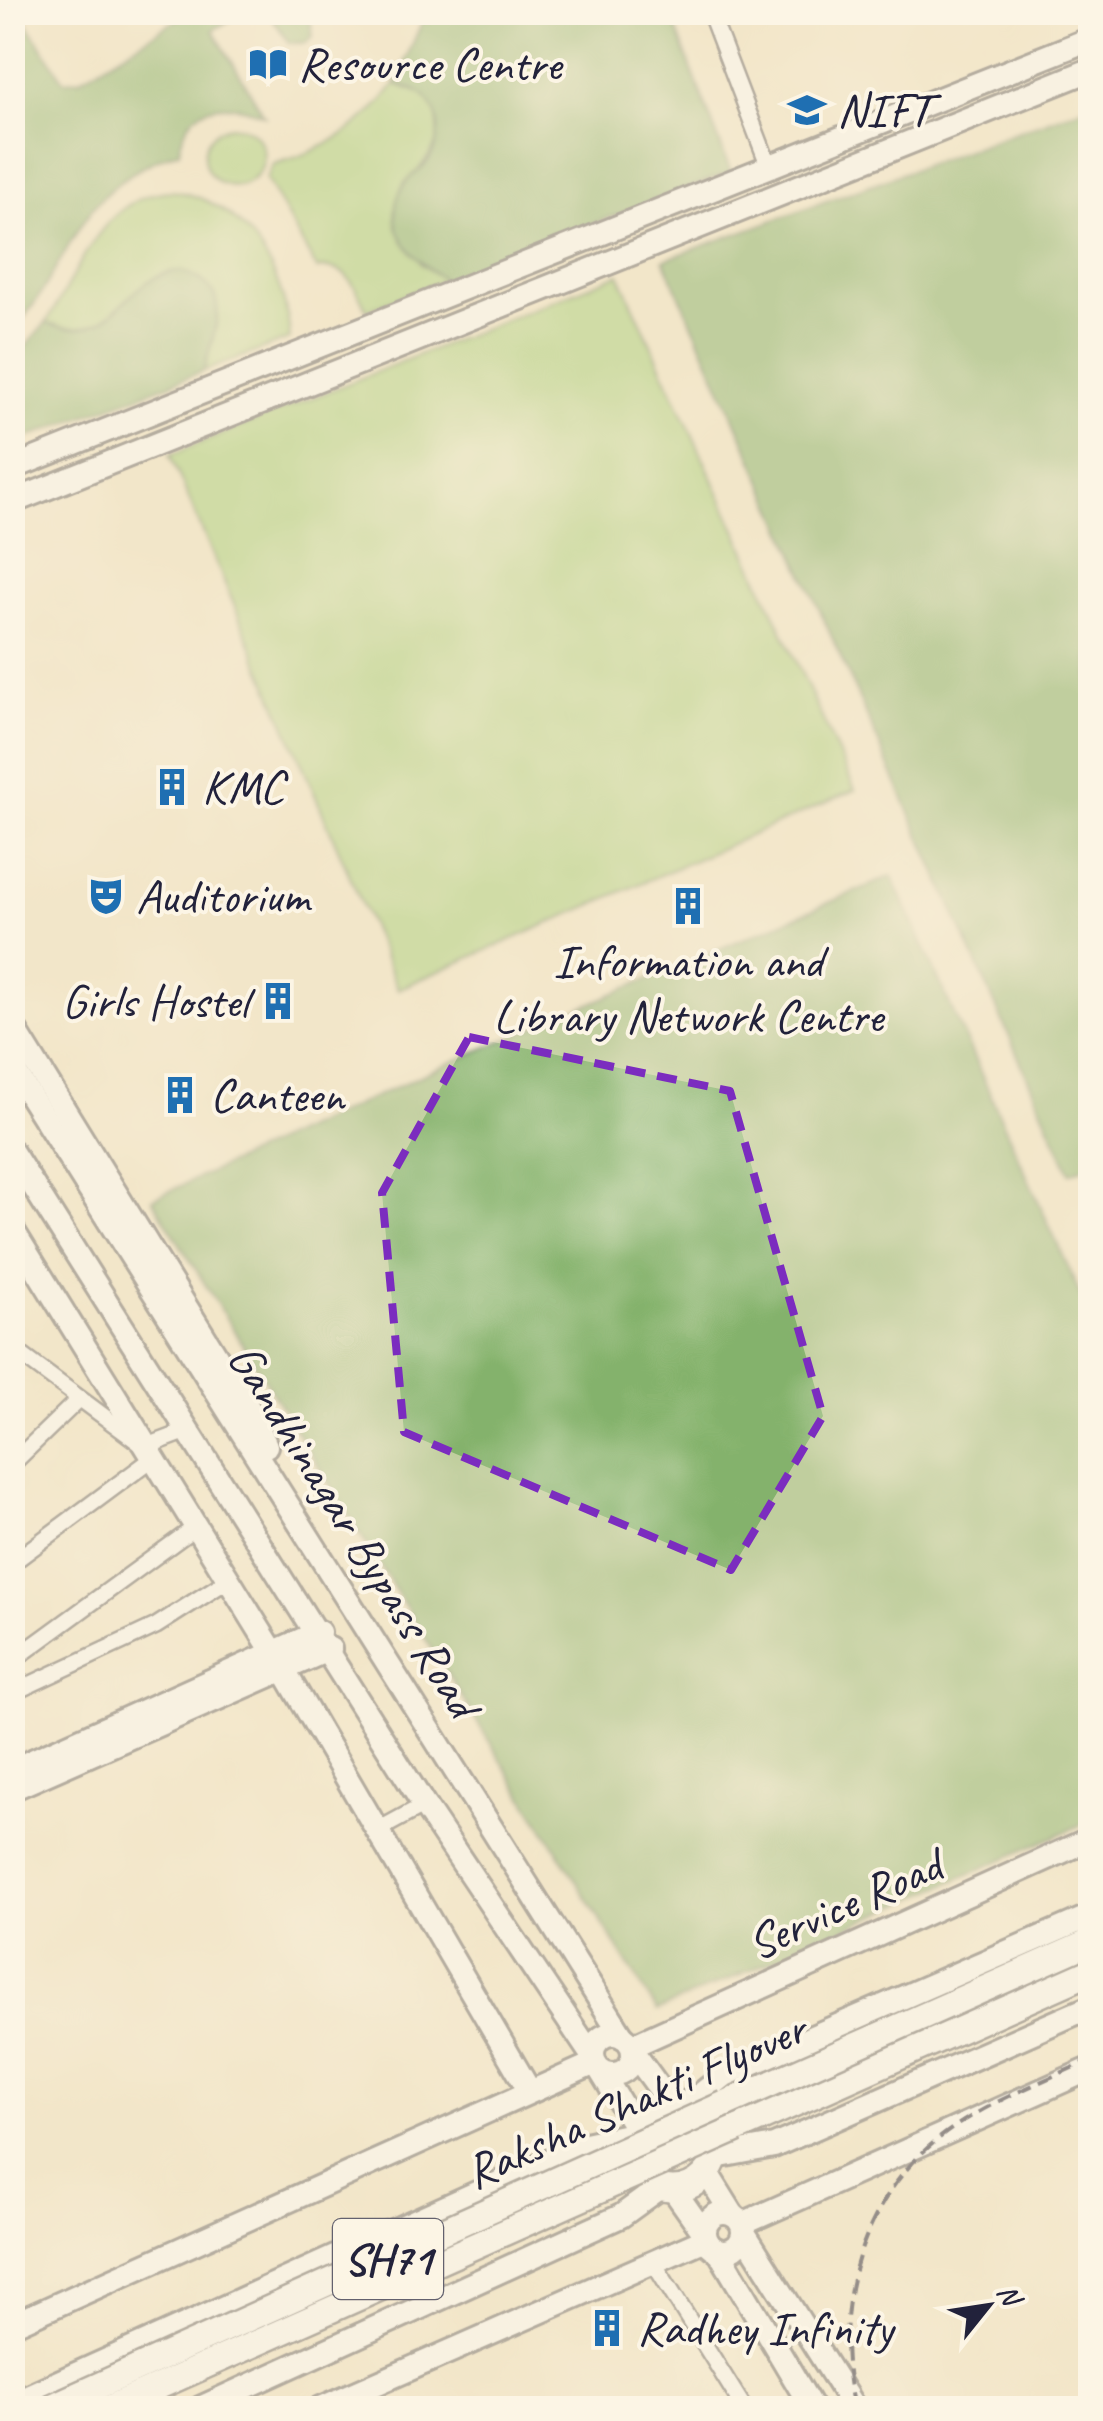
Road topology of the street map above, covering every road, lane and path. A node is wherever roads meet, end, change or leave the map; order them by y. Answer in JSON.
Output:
{"nodes":[{"id":1,"x":710,"y":12,"type":"edge"},
{"id":2,"x":1090,"y":38,"type":"edge"},
{"id":3,"x":1036,"y":60,"type":"junction"},
{"id":4,"x":1090,"y":70,"type":"edge"},
{"id":5,"x":1047,"y":87,"type":"junction"},
{"id":6,"x":945,"y":94,"type":"junction"},
{"id":7,"x":957,"y":124,"type":"junction"},
{"id":8,"x":770,"y":169,"type":"junction"},
{"id":9,"x":339,"y":341,"type":"junction"},
{"id":10,"x":350,"y":364,"type":"junction"},
{"id":11,"x":12,"y":468,"type":"edge"},
{"id":12,"x":12,"y":502,"type":"edge"},
{"id":13,"x":12,"y":1025,"type":"edge"},
{"id":14,"x":12,"y":1067,"type":"edge"},
{"id":15,"x":12,"y":1152,"type":"edge"},
{"id":16,"x":12,"y":1230,"type":"edge"},
{"id":17,"x":12,"y":1348,"type":"edge"},
{"id":18,"x":77,"y":1400,"type":"junction"},
{"id":19,"x":190,"y":1430,"type":"junction"},
{"id":20,"x":148,"y":1453,"type":"junction"},
{"id":21,"x":12,"y":1464,"type":"edge"},
{"id":22,"x":194,"y":1528,"type":"junction"},
{"id":23,"x":311,"y":1544,"type":"junction"},
{"id":24,"x":12,"y":1563,"type":"edge"},
{"id":25,"x":228,"y":1580,"type":"junction"},
{"id":26,"x":324,"y":1641,"type":"junction"},
{"id":27,"x":13,"y":1659,"type":"edge"},
{"id":28,"x":280,"y":1664,"type":"junction"},
{"id":29,"x":12,"y":1693,"type":"edge"},
{"id":30,"x":12,"y":1770,"type":"edge"},
{"id":31,"x":12,"y":1789,"type":"edge"},
{"id":32,"x":424,"y":1805,"type":"junction"},
{"id":33,"x":380,"y":1829,"type":"junction"},
{"id":34,"x":1090,"y":1839,"type":"edge"},
{"id":35,"x":1090,"y":1916,"type":"edge"},
{"id":36,"x":1090,"y":1942,"type":"edge"},
{"id":37,"x":1090,"y":1972,"type":"edge"},
{"id":38,"x":1090,"y":2007,"type":"edge"},
{"id":39,"x":629,"y":2045,"type":"junction"},
{"id":40,"x":596,"y":2063,"type":"junction"},
{"id":41,"x":1090,"y":2068,"type":"edge"},
{"id":42,"x":529,"y":2090,"type":"junction"},
{"id":43,"x":678,"y":2104,"type":"junction"},
{"id":44,"x":633,"y":2131,"type":"junction"},
{"id":45,"x":711,"y":2165,"type":"junction"},
{"id":46,"x":667,"y":2188,"type":"junction"},
{"id":47,"x":739,"y":2224,"type":"junction"},
{"id":48,"x":709,"y":2241,"type":"junction"},
{"id":49,"x":653,"y":2262,"type":"junction"},
{"id":50,"x":12,"y":2325,"type":"edge"},
{"id":51,"x":12,"y":2403,"type":"edge"},
{"id":52,"x":49,"y":2408,"type":"edge"},
{"id":53,"x":110,"y":2408,"type":"edge"},
{"id":54,"x":200,"y":2408,"type":"edge"},
{"id":55,"x":321,"y":2408,"type":"edge"},
{"id":56,"x":744,"y":2408,"type":"edge"},
{"id":57,"x":812,"y":2408,"type":"edge"},
{"id":58,"x":854,"y":2408,"type":"edge"}],
"edges":[{"from":1,"to":8,"type":"street"},
{"from":2,"to":3,"type":"street"},
{"from":3,"to":5,"type":"street"},
{"from":3,"to":6,"type":"street"},
{"from":4,"to":5,"type":"street"},
{"from":5,"to":7,"type":"street"},
{"from":6,"to":7,"type":"street"},
{"from":6,"to":8,"type":"street"},
{"from":7,"to":10,"type":"street"},
{"from":8,"to":9,"type":"street"},
{"from":9,"to":10,"type":"street"},
{"from":9,"to":11,"type":"street"},
{"from":10,"to":12,"type":"street"},
{"from":13,"to":23,"type":"street"},
{"from":14,"to":23,"type":"street","name":"Gandhinagar Bypass Road"},
{"from":15,"to":19,"type":"street","name":"Gandhinagar Bypass Road"},
{"from":16,"to":20,"type":"street"},
{"from":17,"to":18,"type":"street"},
{"from":18,"to":20,"type":"street"},
{"from":18,"to":21,"type":"street"},
{"from":19,"to":20,"type":"street"},
{"from":19,"to":26,"type":"street","name":"Gandhinagar Bypass Road"},
{"from":20,"to":22,"type":"street"},
{"from":20,"to":24,"type":"street"},
{"from":22,"to":25,"type":"street"},
{"from":22,"to":27,"type":"street"},
{"from":23,"to":39,"type":"street","name":"Gandhinagar Bypass Road"},
{"from":25,"to":28,"type":"street"},
{"from":25,"to":29,"type":"street"},
{"from":26,"to":28,"type":"street"},
{"from":26,"to":32,"type":"street","name":"Gandhinagar Bypass Road"},
{"from":28,"to":30,"type":"street"},
{"from":28,"to":31,"type":"street"},
{"from":28,"to":33,"type":"street"},
{"from":32,"to":33,"type":"street"},
{"from":32,"to":40,"type":"street","name":"Gandhinagar Bypass Road"},
{"from":33,"to":42,"type":"street"},
{"from":34,"to":39,"type":"street","name":"Service Road"},
{"from":35,"to":43,"type":"street"},
{"from":36,"to":52,"type":"main road","name":"Raksha Shakti Flyover","number":"SH71","bridge":true},
{"from":37,"to":53,"type":"main road","name":"Raksha Shakti Flyover","number":"SH71","bridge":true},
{"from":38,"to":45,"type":"street"},
{"from":39,"to":40,"type":"street"},
{"from":39,"to":40,"type":"street"},
{"from":39,"to":43,"type":"street","name":"Gandhinagar Bypass Road"},
{"from":40,"to":42,"type":"street"},
{"from":40,"to":44,"type":"street","name":"Gandhinagar Bypass Road"},
{"from":41,"to":47,"type":"street"},
{"from":42,"to":50,"type":"street"},
{"from":43,"to":44,"type":"main road"},
{"from":43,"to":45,"type":"main road"},
{"from":44,"to":46,"type":"main road"},
{"from":44,"to":51,"type":"street"},
{"from":45,"to":46,"type":"main road"},
{"from":45,"to":47,"type":"street"},
{"from":46,"to":48,"type":"street"},
{"from":46,"to":54,"type":"street"},
{"from":47,"to":48,"type":"street"},
{"from":47,"to":48,"type":"street"},
{"from":47,"to":58,"type":"street"},
{"from":48,"to":49,"type":"street"},
{"from":48,"to":57,"type":"street"},
{"from":49,"to":55,"type":"street"},
{"from":49,"to":56,"type":"street"}]}
